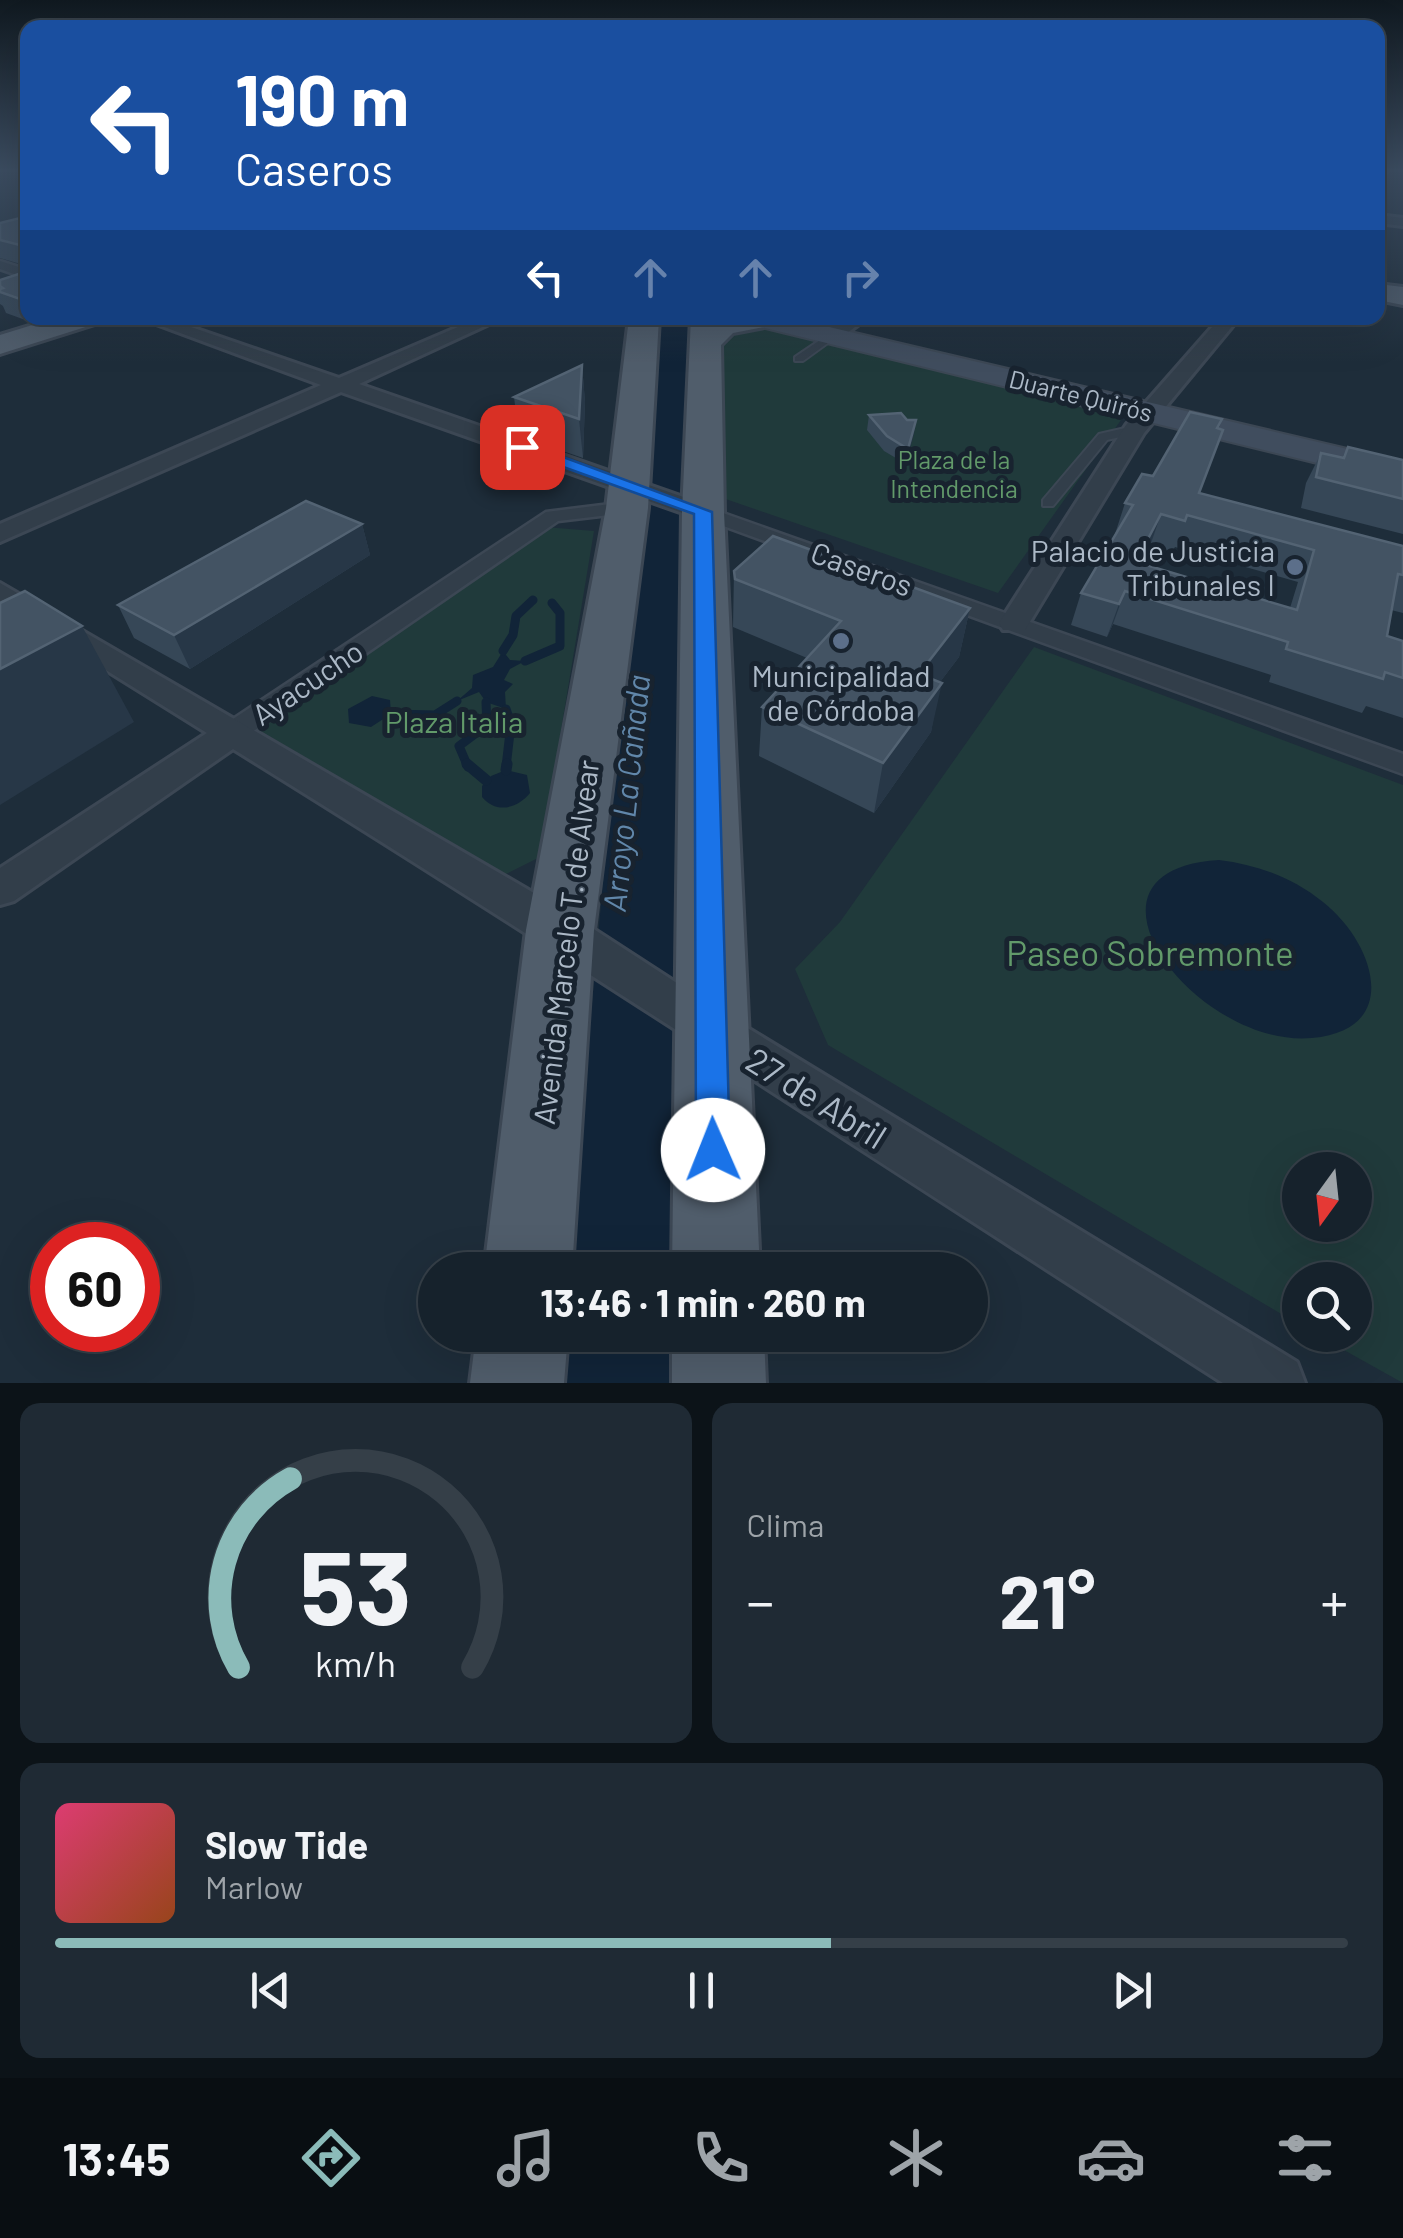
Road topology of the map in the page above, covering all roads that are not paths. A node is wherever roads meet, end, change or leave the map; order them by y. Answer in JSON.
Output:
{"nodes":[{"id":1,"x":61,"y":325,"type":"edge"},
{"id":2,"x":170,"y":325,"type":"edge"},
{"id":3,"x":477,"y":325,"type":"edge"},
{"id":4,"x":643,"y":325,"type":"edge"},
{"id":5,"x":790,"y":325,"type":"edge"},
{"id":6,"x":847,"y":325,"type":"edge"},
{"id":7,"x":1223,"y":325,"type":"edge"},
{"id":8,"x":707,"y":330,"type":"edge"},
{"id":9,"x":832,"y":335,"type":"junction"},
{"id":10,"x":0,"y":344,"type":"edge"},
{"id":11,"x":799,"y":359,"type":"dead end"},
{"id":12,"x":343,"y":383,"type":"junction"},
{"id":13,"x":1138,"y":416,"type":"junction"},
{"id":14,"x":1403,"y":473,"type":"edge"},
{"id":15,"x":628,"y":497,"type":"junction"},
{"id":16,"x":1048,"y":503,"type":"dead end"},
{"id":17,"x":703,"y":512,"type":"junction"},
{"id":18,"x":0,"y":534,"type":"edge"},
{"id":19,"x":0,"y":592,"type":"edge"},
{"id":20,"x":1014,"y":623,"type":"junction"},
{"id":21,"x":230,"y":734,"type":"junction"},
{"id":22,"x":1403,"y":764,"type":"edge"},
{"id":23,"x":0,"y":889,"type":"edge"},
{"id":24,"x":560,"y":930,"type":"junction"},
{"id":25,"x":710,"y":1030,"type":"junction"},
{"id":26,"x":530,"y":1252,"type":"edge"},
{"id":27,"x":716,"y":1252,"type":"edge"},
{"id":28,"x":520,"y":1352,"type":"edge"},
{"id":29,"x":718,"y":1352,"type":"edge"},
{"id":30,"x":517,"y":1383,"type":"edge"},
{"id":31,"x":719,"y":1383,"type":"edge"},
{"id":32,"x":1276,"y":1383,"type":"edge"}],
"edges":[{"from":1,"to":10,"type":"main road"},
{"from":2,"to":12,"type":"street","name":"Caseros"},
{"from":3,"to":12,"type":"street"},
{"from":4,"to":15,"type":"main road","name":"Avenida Marcelo T. de Alvear"},
{"from":5,"to":9,"type":"main road","name":"Duarte Quirós"},
{"from":6,"to":9,"type":"street"},
{"from":7,"to":13,"type":"street"},
{"from":8,"to":17,"type":"main road"},
{"from":9,"to":11,"type":"lane"},
{"from":9,"to":13,"type":"main road","name":"Duarte Quirós"},
{"from":12,"to":15,"type":"street","name":"Caseros"},
{"from":12,"to":18,"type":"street"},
{"from":13,"to":14,"type":"main road","name":"Duarte Quirós"},
{"from":13,"to":16,"type":"lane"},
{"from":13,"to":20,"type":"street"},
{"from":15,"to":17,"type":"street","name":"Caseros"},
{"from":15,"to":21,"type":"street","name":"Ayacucho"},
{"from":15,"to":24,"type":"main road","name":"Avenida Marcelo T. de Alvear"},
{"from":17,"to":20,"type":"street","name":"Caseros"},
{"from":17,"to":25,"type":"main road"},
{"from":19,"to":21,"type":"street","name":"27 de Abril"},
{"from":20,"to":22,"type":"street","name":"Caseros"},
{"from":21,"to":23,"type":"street","name":"Ayacucho"},
{"from":21,"to":24,"type":"street","name":"27 de Abril"},
{"from":24,"to":25,"type":"street","name":"27 de Abril"},
{"from":24,"to":26,"type":"main road","name":"Avenida Marcelo T. de Alvear"},
{"from":25,"to":27,"type":"main road"},
{"from":25,"to":32,"type":"street","name":"27 de Abril"},
{"from":28,"to":30,"type":"main road"},
{"from":29,"to":31,"type":"main road"}]}
